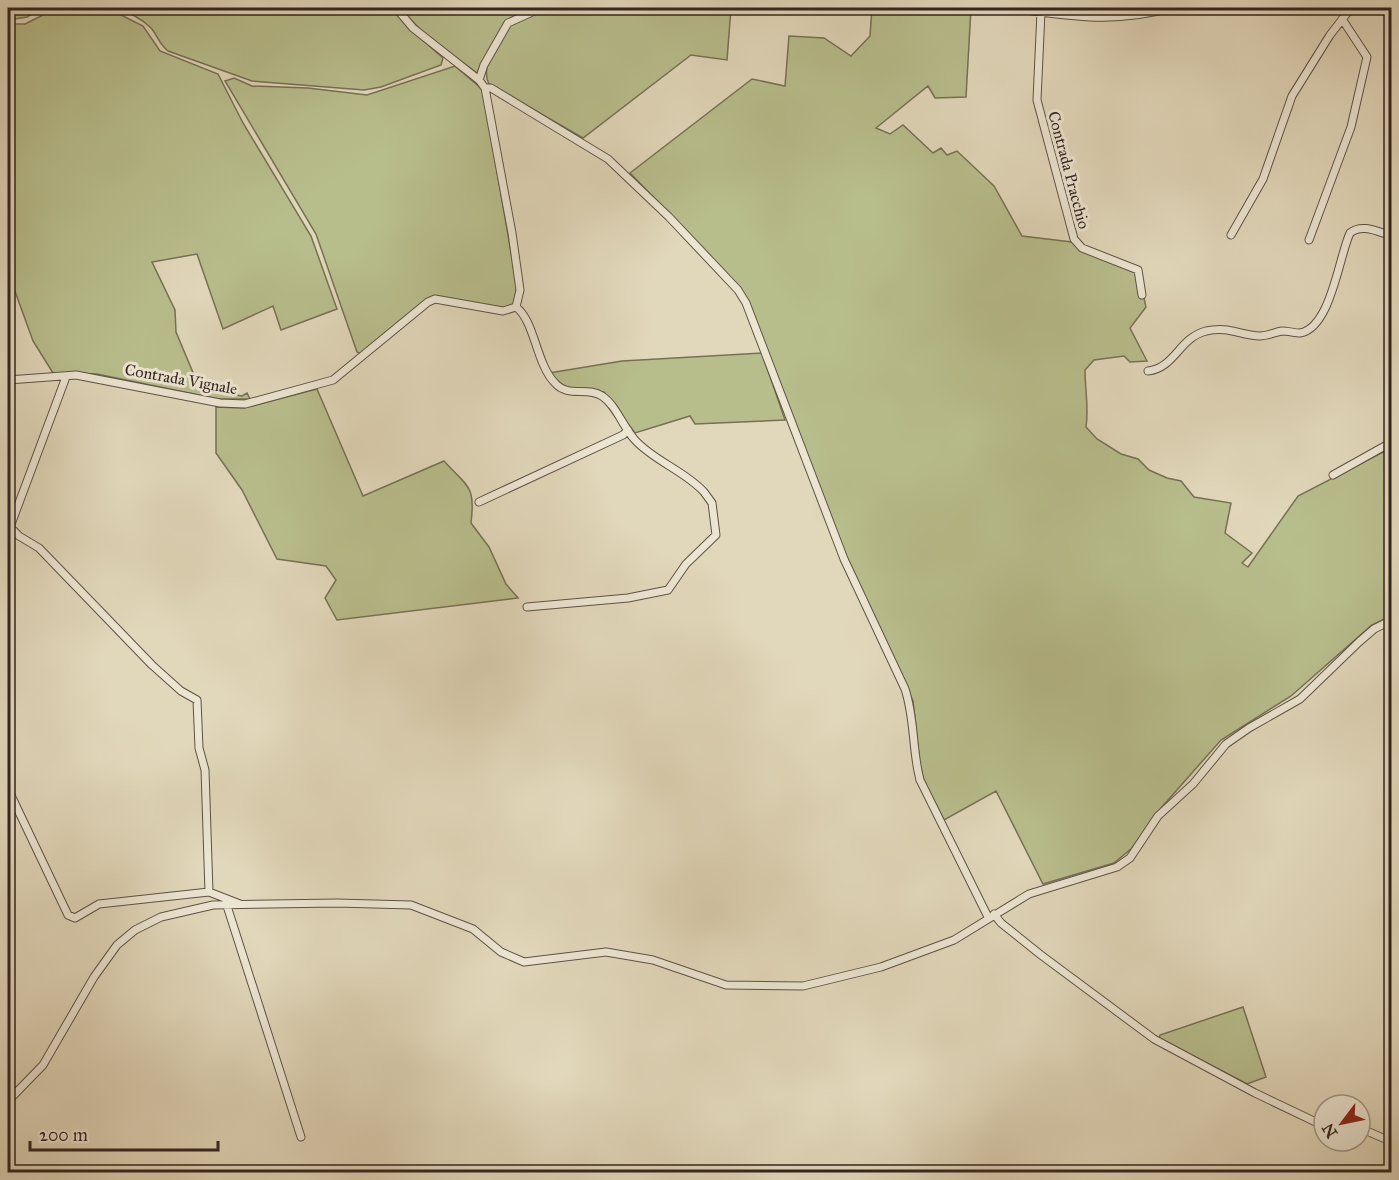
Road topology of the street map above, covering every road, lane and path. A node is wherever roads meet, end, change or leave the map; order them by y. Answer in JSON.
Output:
{"nodes":[{"id":1,"x":396,"y":8,"type":"edge"},
{"id":2,"x":541,"y":8,"type":"edge"},
{"id":3,"x":1012,"y":8,"type":"edge"},
{"id":4,"x":1171,"y":8,"type":"edge"},
{"id":5,"x":1352,"y":8,"type":"edge"},
{"id":6,"x":1041,"y":12,"type":"junction"},
{"id":7,"x":1342,"y":19,"type":"junction"},
{"id":8,"x":479,"y":80,"type":"junction"},
{"id":9,"x":485,"y":88,"type":"junction"},
{"id":10,"x":1231,"y":235,"type":"dead end"},
{"id":11,"x":1392,"y":236,"type":"edge"},
{"id":12,"x":1309,"y":240,"type":"dead end"},
{"id":13,"x":1142,"y":295,"type":"dead end"},
{"id":14,"x":516,"y":307,"type":"junction"},
{"id":15,"x":1148,"y":371,"type":"dead end"},
{"id":16,"x":66,"y":377,"type":"junction"},
{"id":17,"x":8,"y":380,"type":"edge"},
{"id":18,"x":628,"y":430,"type":"junction"},
{"id":19,"x":1392,"y":442,"type":"edge"},
{"id":20,"x":1333,"y":475,"type":"dead end"},
{"id":21,"x":479,"y":502,"type":"dead end"},
{"id":22,"x":9,"y":526,"type":"edge"},
{"id":23,"x":527,"y":607,"type":"dead end"},
{"id":24,"x":1392,"y":620,"type":"edge"},
{"id":25,"x":8,"y":789,"type":"edge"},
{"id":26,"x":210,"y":892,"type":"junction"},
{"id":27,"x":243,"y":905,"type":"junction"},
{"id":28,"x":227,"y":906,"type":"junction"},
{"id":29,"x":991,"y":915,"type":"junction"},
{"id":30,"x":8,"y":1101,"type":"edge"},
{"id":31,"x":1312,"y":1120,"type":"edge"},
{"id":32,"x":1372,"y":1133,"type":"edge"},
{"id":33,"x":301,"y":1137,"type":"dead end"},
{"id":34,"x":1392,"y":1142,"type":"edge"}],
"edges":[{"from":1,"to":8,"type":"street"},
{"from":2,"to":8,"type":"street"},
{"from":3,"to":6,"type":"street"},
{"from":4,"to":6,"type":"street"},
{"from":5,"to":7,"type":"street"},
{"from":6,"to":13,"type":"street","name":"Contrada Pracchio"},
{"from":7,"to":10,"type":"street"},
{"from":7,"to":12,"type":"street"},
{"from":8,"to":9,"type":"street"},
{"from":9,"to":14,"type":"street"},
{"from":9,"to":29,"type":"street"},
{"from":11,"to":15,"type":"street"},
{"from":14,"to":16,"type":"street","name":"Contrada Vignale"},
{"from":14,"to":18,"type":"street"},
{"from":16,"to":17,"type":"street","name":"Contrada Vignale"},
{"from":16,"to":22,"type":"street"},
{"from":18,"to":21,"type":"street"},
{"from":18,"to":23,"type":"street"},
{"from":19,"to":20,"type":"street"},
{"from":22,"to":26,"type":"street"},
{"from":24,"to":29,"type":"street"},
{"from":25,"to":26,"type":"street"},
{"from":26,"to":27,"type":"street"},
{"from":27,"to":28,"type":"street"},
{"from":27,"to":29,"type":"street"},
{"from":28,"to":30,"type":"street"},
{"from":28,"to":33,"type":"street"},
{"from":29,"to":31,"type":"street"},
{"from":32,"to":34,"type":"street"}]}
